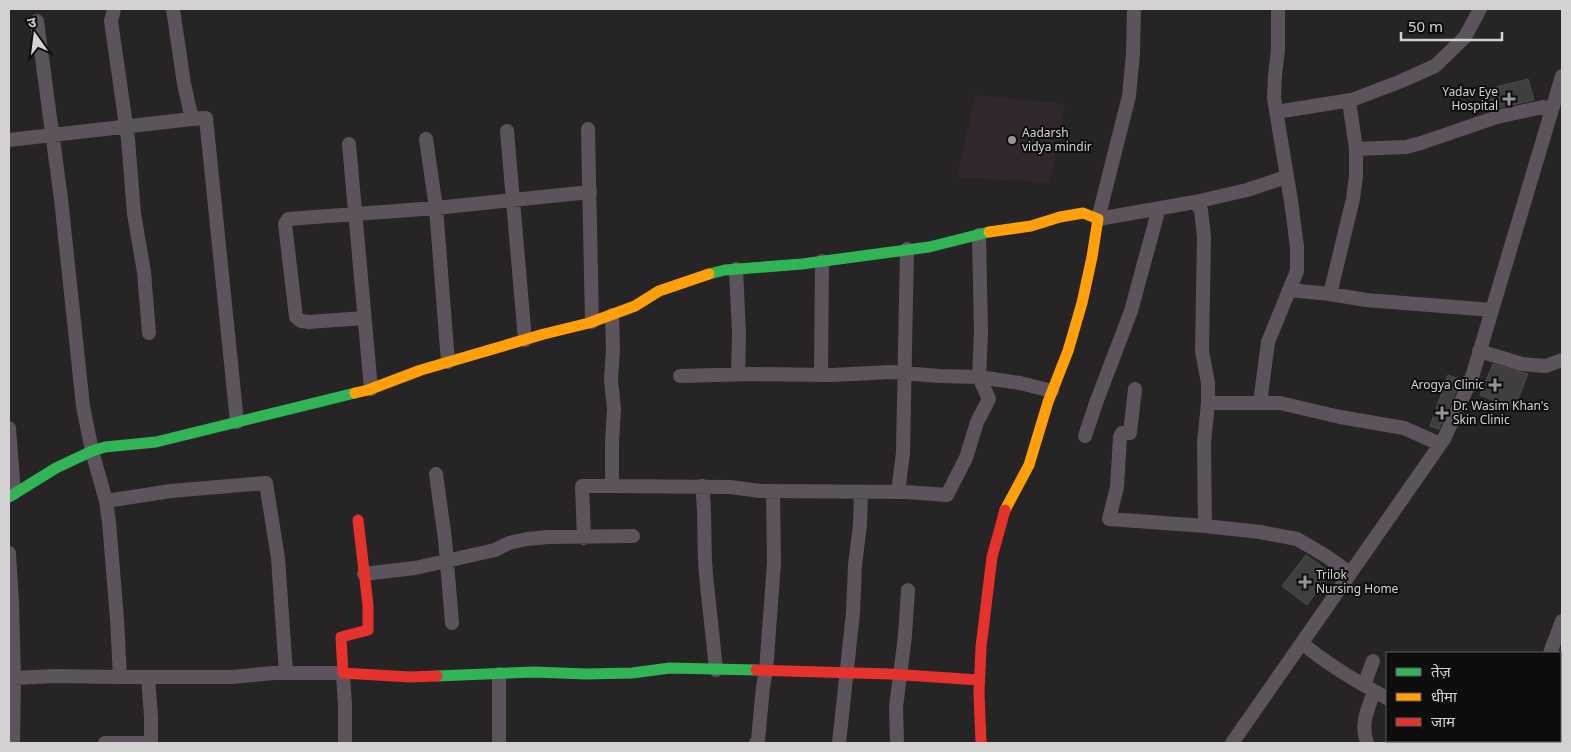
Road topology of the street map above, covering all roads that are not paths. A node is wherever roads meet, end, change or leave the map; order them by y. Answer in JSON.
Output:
{"nodes":[{"id":1,"x":114,"y":9,"type":"edge"},
{"id":2,"x":174,"y":9,"type":"edge"},
{"id":3,"x":1134,"y":9,"type":"edge"},
{"id":4,"x":1278,"y":9,"type":"edge"},
{"id":5,"x":1480,"y":9,"type":"edge"},
{"id":6,"x":38,"y":21,"type":"dead end"},
{"id":7,"x":1562,"y":76,"type":"edge"},
{"id":8,"x":1351,"y":100,"type":"junction"},
{"id":9,"x":1552,"y":109,"type":"junction"},
{"id":10,"x":1276,"y":112,"type":"junction"},
{"id":11,"x":192,"y":119,"type":"junction"},
{"id":12,"x":126,"y":126,"type":"junction"},
{"id":13,"x":588,"y":129,"type":"dead end"},
{"id":14,"x":507,"y":131,"type":"dead end"},
{"id":15,"x":53,"y":134,"type":"junction"},
{"id":16,"x":426,"y":139,"type":"dead end"},
{"id":17,"x":9,"y":140,"type":"edge"},
{"id":18,"x":349,"y":144,"type":"dead end"},
{"id":19,"x":1356,"y":149,"type":"junction"},
{"id":20,"x":1286,"y":177,"type":"junction"},
{"id":21,"x":590,"y":192,"type":"junction"},
{"id":22,"x":514,"y":200,"type":"junction"},
{"id":23,"x":1195,"y":202,"type":"junction"},
{"id":24,"x":436,"y":208,"type":"junction"},
{"id":25,"x":1159,"y":208,"type":"junction"},
{"id":26,"x":355,"y":215,"type":"junction"},
{"id":27,"x":1098,"y":219,"type":"junction"},
{"id":28,"x":979,"y":235,"type":"junction"},
{"id":29,"x":908,"y":249,"type":"junction"},
{"id":30,"x":822,"y":261,"type":"junction"},
{"id":31,"x":736,"y":269,"type":"junction"},
{"id":32,"x":1289,"y":290,"type":"junction"},
{"id":33,"x":1330,"y":294,"type":"junction"},
{"id":34,"x":1492,"y":310,"type":"junction"},
{"id":35,"x":612,"y":315,"type":"junction"},
{"id":36,"x":364,"y":318,"type":"junction"},
{"id":37,"x":592,"y":322,"type":"junction"},
{"id":38,"x":149,"y":333,"type":"dead end"},
{"id":39,"x":525,"y":340,"type":"junction"},
{"id":40,"x":1480,"y":351,"type":"junction"},
{"id":41,"x":1562,"y":360,"type":"edge"},
{"id":42,"x":448,"y":362,"type":"junction"},
{"id":43,"x":905,"y":373,"type":"junction"},
{"id":44,"x":738,"y":374,"type":"junction"},
{"id":45,"x":822,"y":375,"type":"junction"},
{"id":46,"x":680,"y":376,"type":"dead end"},
{"id":47,"x":979,"y":378,"type":"junction"},
{"id":48,"x":371,"y":389,"type":"junction"},
{"id":49,"x":1135,"y":389,"type":"dead end"},
{"id":50,"x":1052,"y":391,"type":"junction"},
{"id":51,"x":1208,"y":403,"type":"junction"},
{"id":52,"x":1260,"y":403,"type":"junction"},
{"id":53,"x":237,"y":422,"type":"junction"},
{"id":54,"x":9,"y":428,"type":"edge"},
{"id":55,"x":1085,"y":436,"type":"dead end"},
{"id":56,"x":1440,"y":444,"type":"junction"},
{"id":57,"x":92,"y":451,"type":"junction"},
{"id":58,"x":436,"y":474,"type":"dead end"},
{"id":59,"x":612,"y":486,"type":"junction"},
{"id":60,"x":702,"y":486,"type":"junction"},
{"id":61,"x":773,"y":491,"type":"junction"},
{"id":62,"x":861,"y":492,"type":"junction"},
{"id":63,"x":898,"y":492,"type":"junction"},
{"id":64,"x":11,"y":495,"type":"edge"},
{"id":65,"x":106,"y":501,"type":"junction"},
{"id":66,"x":358,"y":520,"type":"dead end"},
{"id":67,"x":1204,"y":526,"type":"junction"},
{"id":68,"x":633,"y":536,"type":"dead end"},
{"id":69,"x":584,"y":538,"type":"junction"},
{"id":70,"x":9,"y":553,"type":"edge"},
{"id":71,"x":447,"y":561,"type":"junction"},
{"id":72,"x":1350,"y":573,"type":"junction"},
{"id":73,"x":364,"y":574,"type":"junction"},
{"id":74,"x":908,"y":590,"type":"dead end"},
{"id":75,"x":1562,"y":621,"type":"edge"},
{"id":76,"x":452,"y":623,"type":"dead end"},
{"id":77,"x":1302,"y":643,"type":"junction"},
{"id":78,"x":1550,"y":652,"type":"edge"},
{"id":79,"x":1373,"y":661,"type":"dead end"},
{"id":80,"x":716,"y":670,"type":"junction"},
{"id":81,"x":766,"y":670,"type":"junction"},
{"id":82,"x":286,"y":673,"type":"junction"},
{"id":83,"x":343,"y":673,"type":"junction"},
{"id":84,"x":847,"y":673,"type":"junction"},
{"id":85,"x":499,"y":674,"type":"junction"},
{"id":86,"x":900,"y":674,"type":"junction"},
{"id":87,"x":120,"y":677,"type":"junction"},
{"id":88,"x":148,"y":677,"type":"junction"},
{"id":89,"x":14,"y":678,"type":"junction"},
{"id":90,"x":979,"y":680,"type":"junction"},
{"id":91,"x":1369,"y":688,"type":"junction"},
{"id":92,"x":1386,"y":697,"type":"edge"},
{"id":93,"x":13,"y":743,"type":"edge"},
{"id":94,"x":105,"y":743,"type":"edge"},
{"id":95,"x":151,"y":743,"type":"edge"},
{"id":96,"x":345,"y":743,"type":"edge"},
{"id":97,"x":499,"y":743,"type":"edge"},
{"id":98,"x":756,"y":743,"type":"edge"},
{"id":99,"x":839,"y":743,"type":"edge"},
{"id":100,"x":897,"y":743,"type":"edge"},
{"id":101,"x":981,"y":743,"type":"edge"},
{"id":102,"x":1232,"y":743,"type":"edge"},
{"id":103,"x":1367,"y":743,"type":"edge"}],
"edges":[{"from":1,"to":12,"type":"street"},
{"from":2,"to":11,"type":"street"},
{"from":3,"to":27,"type":"street"},
{"from":4,"to":10,"type":"street"},
{"from":5,"to":8,"type":"street"},
{"from":6,"to":15,"type":"street"},
{"from":7,"to":9,"type":"street"},
{"from":8,"to":10,"type":"street"},
{"from":8,"to":19,"type":"street"},
{"from":9,"to":19,"type":"street"},
{"from":9,"to":34,"type":"street"},
{"from":10,"to":20,"type":"street"},
{"from":11,"to":12,"type":"street"},
{"from":11,"to":53,"type":"street"},
{"from":12,"to":15,"type":"street"},
{"from":12,"to":38,"type":"street"},
{"from":13,"to":21,"type":"street"},
{"from":14,"to":22,"type":"street"},
{"from":15,"to":17,"type":"street"},
{"from":15,"to":57,"type":"street"},
{"from":16,"to":24,"type":"street"},
{"from":18,"to":26,"type":"street"},
{"from":19,"to":33,"type":"street"},
{"from":20,"to":23,"type":"street"},
{"from":20,"to":32,"type":"street"},
{"from":21,"to":22,"type":"street"},
{"from":21,"to":37,"type":"street"},
{"from":22,"to":24,"type":"street"},
{"from":22,"to":39,"type":"street"},
{"from":23,"to":25,"type":"street"},
{"from":23,"to":51,"type":"street"},
{"from":24,"to":26,"type":"street"},
{"from":24,"to":42,"type":"street"},
{"from":25,"to":27,"type":"street"},
{"from":25,"to":55,"type":"street"},
{"from":26,"to":36,"type":"street"},
{"from":26,"to":36,"type":"street"},
{"from":27,"to":28,"type":"street"},
{"from":27,"to":50,"type":"street"},
{"from":28,"to":29,"type":"street"},
{"from":28,"to":47,"type":"street"},
{"from":29,"to":30,"type":"street"},
{"from":29,"to":43,"type":"street"},
{"from":30,"to":31,"type":"street"},
{"from":30,"to":45,"type":"street"},
{"from":31,"to":35,"type":"street"},
{"from":31,"to":44,"type":"street"},
{"from":32,"to":33,"type":"street"},
{"from":32,"to":52,"type":"street"},
{"from":33,"to":34,"type":"street"},
{"from":34,"to":40,"type":"street"},
{"from":35,"to":37,"type":"street"},
{"from":35,"to":59,"type":"street"},
{"from":36,"to":48,"type":"street"},
{"from":37,"to":39,"type":"street"},
{"from":39,"to":42,"type":"street"},
{"from":40,"to":41,"type":"street"},
{"from":40,"to":56,"type":"street"},
{"from":42,"to":48,"type":"street"},
{"from":43,"to":45,"type":"street"},
{"from":43,"to":47,"type":"street"},
{"from":43,"to":63,"type":"street"},
{"from":44,"to":45,"type":"street"},
{"from":44,"to":46,"type":"street"},
{"from":47,"to":50,"type":"street"},
{"from":47,"to":63,"type":"street"},
{"from":48,"to":53,"type":"street"},
{"from":49,"to":67,"type":"street"},
{"from":50,"to":90,"type":"street"},
{"from":51,"to":52,"type":"street"},
{"from":51,"to":67,"type":"street"},
{"from":52,"to":56,"type":"street"},
{"from":53,"to":57,"type":"street"},
{"from":54,"to":64,"type":"street"},
{"from":56,"to":72,"type":"street"},
{"from":57,"to":64,"type":"street"},
{"from":57,"to":65,"type":"street"},
{"from":58,"to":71,"type":"street"},
{"from":59,"to":60,"type":"street"},
{"from":59,"to":69,"type":"street"},
{"from":60,"to":61,"type":"street"},
{"from":60,"to":80,"type":"street"},
{"from":61,"to":62,"type":"street"},
{"from":61,"to":81,"type":"street"},
{"from":62,"to":63,"type":"street"},
{"from":62,"to":84,"type":"street"},
{"from":65,"to":82,"type":"street"},
{"from":65,"to":87,"type":"street"},
{"from":66,"to":73,"type":"street"},
{"from":67,"to":72,"type":"street"},
{"from":68,"to":69,"type":"street"},
{"from":69,"to":71,"type":"street"},
{"from":70,"to":89,"type":"street"},
{"from":71,"to":73,"type":"street"},
{"from":71,"to":76,"type":"street"},
{"from":72,"to":77,"type":"street"},
{"from":73,"to":83,"type":"street"},
{"from":74,"to":86,"type":"street"},
{"from":75,"to":78,"type":"street"},
{"from":77,"to":91,"type":"street"},
{"from":77,"to":102,"type":"street"},
{"from":79,"to":91,"type":"street"},
{"from":80,"to":81,"type":"street"},
{"from":80,"to":85,"type":"street"},
{"from":81,"to":84,"type":"street"},
{"from":81,"to":98,"type":"street"},
{"from":82,"to":83,"type":"street"},
{"from":82,"to":88,"type":"street"},
{"from":83,"to":85,"type":"street"},
{"from":83,"to":96,"type":"street"},
{"from":84,"to":86,"type":"street"},
{"from":84,"to":99,"type":"street"},
{"from":85,"to":97,"type":"street"},
{"from":86,"to":90,"type":"street"},
{"from":86,"to":100,"type":"street"},
{"from":87,"to":88,"type":"street"},
{"from":87,"to":89,"type":"street"},
{"from":88,"to":95,"type":"street"},
{"from":89,"to":93,"type":"street"},
{"from":90,"to":101,"type":"street"},
{"from":91,"to":92,"type":"street"},
{"from":91,"to":103,"type":"street"},
{"from":94,"to":95,"type":"street"}]}
